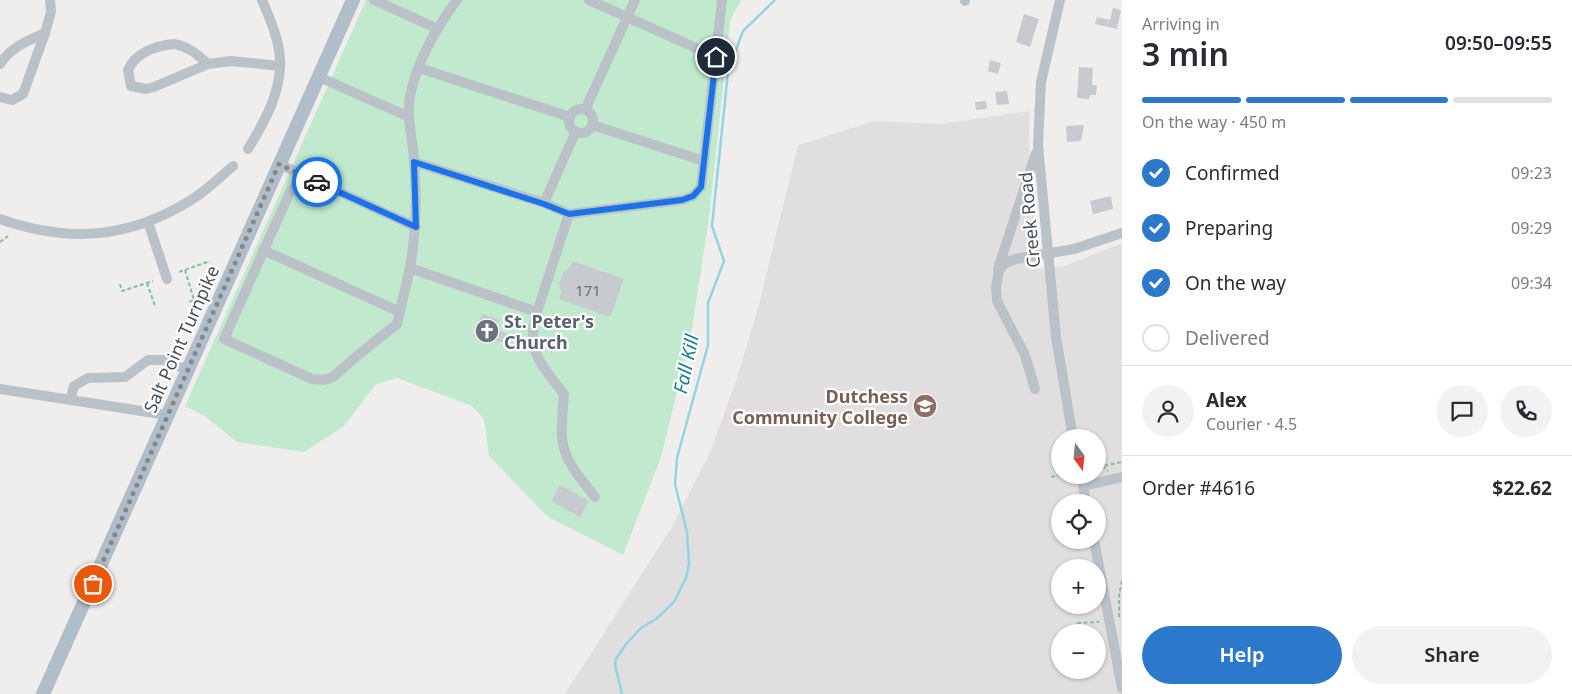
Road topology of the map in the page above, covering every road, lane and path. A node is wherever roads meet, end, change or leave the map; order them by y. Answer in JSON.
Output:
{"nodes":[{"id":1,"x":50,"y":0,"type":"edge"},
{"id":2,"x":262,"y":0,"type":"edge"},
{"id":3,"x":353,"y":0,"type":"edge"},
{"id":4,"x":374,"y":0,"type":"edge"},
{"id":5,"x":457,"y":0,"type":"edge"},
{"id":6,"x":589,"y":0,"type":"edge"},
{"id":7,"x":634,"y":0,"type":"edge"},
{"id":8,"x":722,"y":0,"type":"edge"},
{"id":9,"x":1060,"y":0,"type":"edge"},
{"id":10,"x":627,"y":18,"type":"junction"},
{"id":11,"x":438,"y":29,"type":"junction"},
{"id":12,"x":45,"y":32,"type":"junction"},
{"id":13,"x":716,"y":57,"type":"junction"},
{"id":14,"x":0,"y":64,"type":"edge"},
{"id":15,"x":208,"y":64,"type":"junction"},
{"id":16,"x":280,"y":66,"type":"junction"},
{"id":17,"x":419,"y":68,"type":"junction"},
{"id":18,"x":319,"y":77,"type":"junction"},
{"id":19,"x":0,"y":97,"type":"edge"},
{"id":20,"x":585,"y":110,"type":"junction"},
{"id":21,"x":409,"y":117,"type":"junction"},
{"id":22,"x":570,"y":117,"type":"junction"},
{"id":23,"x":592,"y":125,"type":"junction"},
{"id":24,"x":576,"y":132,"type":"junction"},
{"id":25,"x":1038,"y":144,"type":"junction"},
{"id":26,"x":248,"y":149,"type":"dead end"},
{"id":27,"x":704,"y":160,"type":"junction"},
{"id":28,"x":414,"y":162,"type":"junction"},
{"id":29,"x":279,"y":164,"type":"junction"},
{"id":30,"x":233,"y":166,"type":"dead end"},
{"id":31,"x":305,"y":176,"type":"junction"},
{"id":32,"x":544,"y":204,"type":"junction"},
{"id":33,"x":569,"y":214,"type":"junction"},
{"id":34,"x":0,"y":219,"type":"edge"},
{"id":35,"x":148,"y":222,"type":"junction"},
{"id":36,"x":416,"y":227,"type":"junction"},
{"id":37,"x":1122,"y":233,"type":"edge"},
{"id":38,"x":8,"y":236,"type":"dead end"},
{"id":39,"x":0,"y":242,"type":"edge"},
{"id":40,"x":263,"y":250,"type":"junction"},
{"id":41,"x":1049,"y":254,"type":"junction"},
{"id":42,"x":210,"y":261,"type":"dead end"},
{"id":43,"x":410,"y":268,"type":"junction"},
{"id":44,"x":185,"y":270,"type":"junction"},
{"id":45,"x":180,"y":272,"type":"dead end"},
{"id":46,"x":997,"y":274,"type":"junction"},
{"id":47,"x":167,"y":279,"type":"dead end"},
{"id":48,"x":153,"y":281,"type":"dead end"},
{"id":49,"x":147,"y":283,"type":"junction"},
{"id":50,"x":120,"y":284,"type":"dead end"},
{"id":51,"x":188,"y":302,"type":"dead end"},
{"id":52,"x":155,"y":306,"type":"dead end"},
{"id":53,"x":400,"y":312,"type":"junction"},
{"id":54,"x":537,"y":312,"type":"junction"},
{"id":55,"x":188,"y":370,"type":"junction"},
{"id":56,"x":0,"y":389,"type":"edge"},
{"id":57,"x":1035,"y":389,"type":"dead end"},
{"id":58,"x":70,"y":400,"type":"junction"},
{"id":59,"x":167,"y":415,"type":"junction"},
{"id":60,"x":1072,"y":429,"type":"edge"},
{"id":61,"x":1122,"y":462,"type":"edge"},
{"id":62,"x":1106,"y":465,"type":"edge"},
{"id":63,"x":1122,"y":477,"type":"edge"},
{"id":64,"x":1106,"y":483,"type":"edge"},
{"id":65,"x":595,"y":496,"type":"dead end"},
{"id":66,"x":1096,"y":549,"type":"edge"},
{"id":67,"x":1122,"y":580,"type":"edge"},
{"id":68,"x":1120,"y":622,"type":"dead end"},
{"id":69,"x":1122,"y":688,"type":"edge"},
{"id":70,"x":43,"y":694,"type":"edge"}],
"edges":[{"from":1,"to":12,"type":"street"},
{"from":2,"to":16,"type":"street"},
{"from":3,"to":18,"type":"main road","name":"Salt Point Turnpike"},
{"from":4,"to":11,"type":"street"},
{"from":5,"to":11,"type":"street"},
{"from":6,"to":10,"type":"street"},
{"from":7,"to":10,"type":"street"},
{"from":8,"to":13,"type":"street"},
{"from":9,"to":25,"type":"street","name":"Creek Road"},
{"from":10,"to":13,"type":"street"},
{"from":10,"to":20,"type":"street"},
{"from":11,"to":17,"type":"street"},
{"from":12,"to":14,"type":"street"},
{"from":12,"to":19,"type":"street"},
{"from":13,"to":27,"type":"street"},
{"from":15,"to":15,"type":"street"},
{"from":15,"to":16,"type":"street"},
{"from":16,"to":26,"type":"street"},
{"from":17,"to":21,"type":"street"},
{"from":17,"to":22,"type":"street"},
{"from":18,"to":21,"type":"street"},
{"from":18,"to":29,"type":"main road","name":"Salt Point Turnpike"},
{"from":20,"to":22,"type":"street"},
{"from":20,"to":23,"type":"street"},
{"from":21,"to":28,"type":"street"},
{"from":22,"to":24,"type":"street"},
{"from":23,"to":24,"type":"street"},
{"from":23,"to":27,"type":"street"},
{"from":24,"to":32,"type":"street"},
{"from":25,"to":41,"type":"street","name":"Creek Road"},
{"from":25,"to":46,"type":"street"},
{"from":27,"to":33,"type":"street"},
{"from":28,"to":32,"type":"street"},
{"from":28,"to":36,"type":"street"},
{"from":29,"to":31,"type":"street"},
{"from":29,"to":55,"type":"main road","name":"Salt Point Turnpike"},
{"from":30,"to":35,"type":"street"},
{"from":31,"to":36,"type":"street"},
{"from":31,"to":40,"type":"street"},
{"from":32,"to":33,"type":"street"},
{"from":33,"to":54,"type":"street"},
{"from":34,"to":35,"type":"street"},
{"from":35,"to":47,"type":"street"},
{"from":36,"to":43,"type":"street"},
{"from":37,"to":41,"type":"street"},
{"from":38,"to":39,"type":"path"},
{"from":40,"to":53,"type":"street"},
{"from":40,"to":53,"type":"street"},
{"from":41,"to":46,"type":"street"},
{"from":41,"to":60,"type":"street","name":"Creek Road"},
{"from":42,"to":44,"type":"path"},
{"from":43,"to":53,"type":"street"},
{"from":43,"to":54,"type":"street"},
{"from":44,"to":45,"type":"path"},
{"from":44,"to":51,"type":"path"},
{"from":46,"to":57,"type":"street"},
{"from":48,"to":49,"type":"path"},
{"from":49,"to":50,"type":"path"},
{"from":49,"to":52,"type":"path"},
{"from":54,"to":65,"type":"street"},
{"from":55,"to":58,"type":"street"},
{"from":55,"to":59,"type":"main road","name":"Salt Point Turnpike"},
{"from":56,"to":58,"type":"street"},
{"from":58,"to":59,"type":"street"},
{"from":59,"to":70,"type":"main road","name":"Salt Point Turnpike"},
{"from":61,"to":62,"type":"path"},
{"from":63,"to":64,"type":"street"},
{"from":66,"to":69,"type":"street"},
{"from":67,"to":68,"type":"path"}]}
